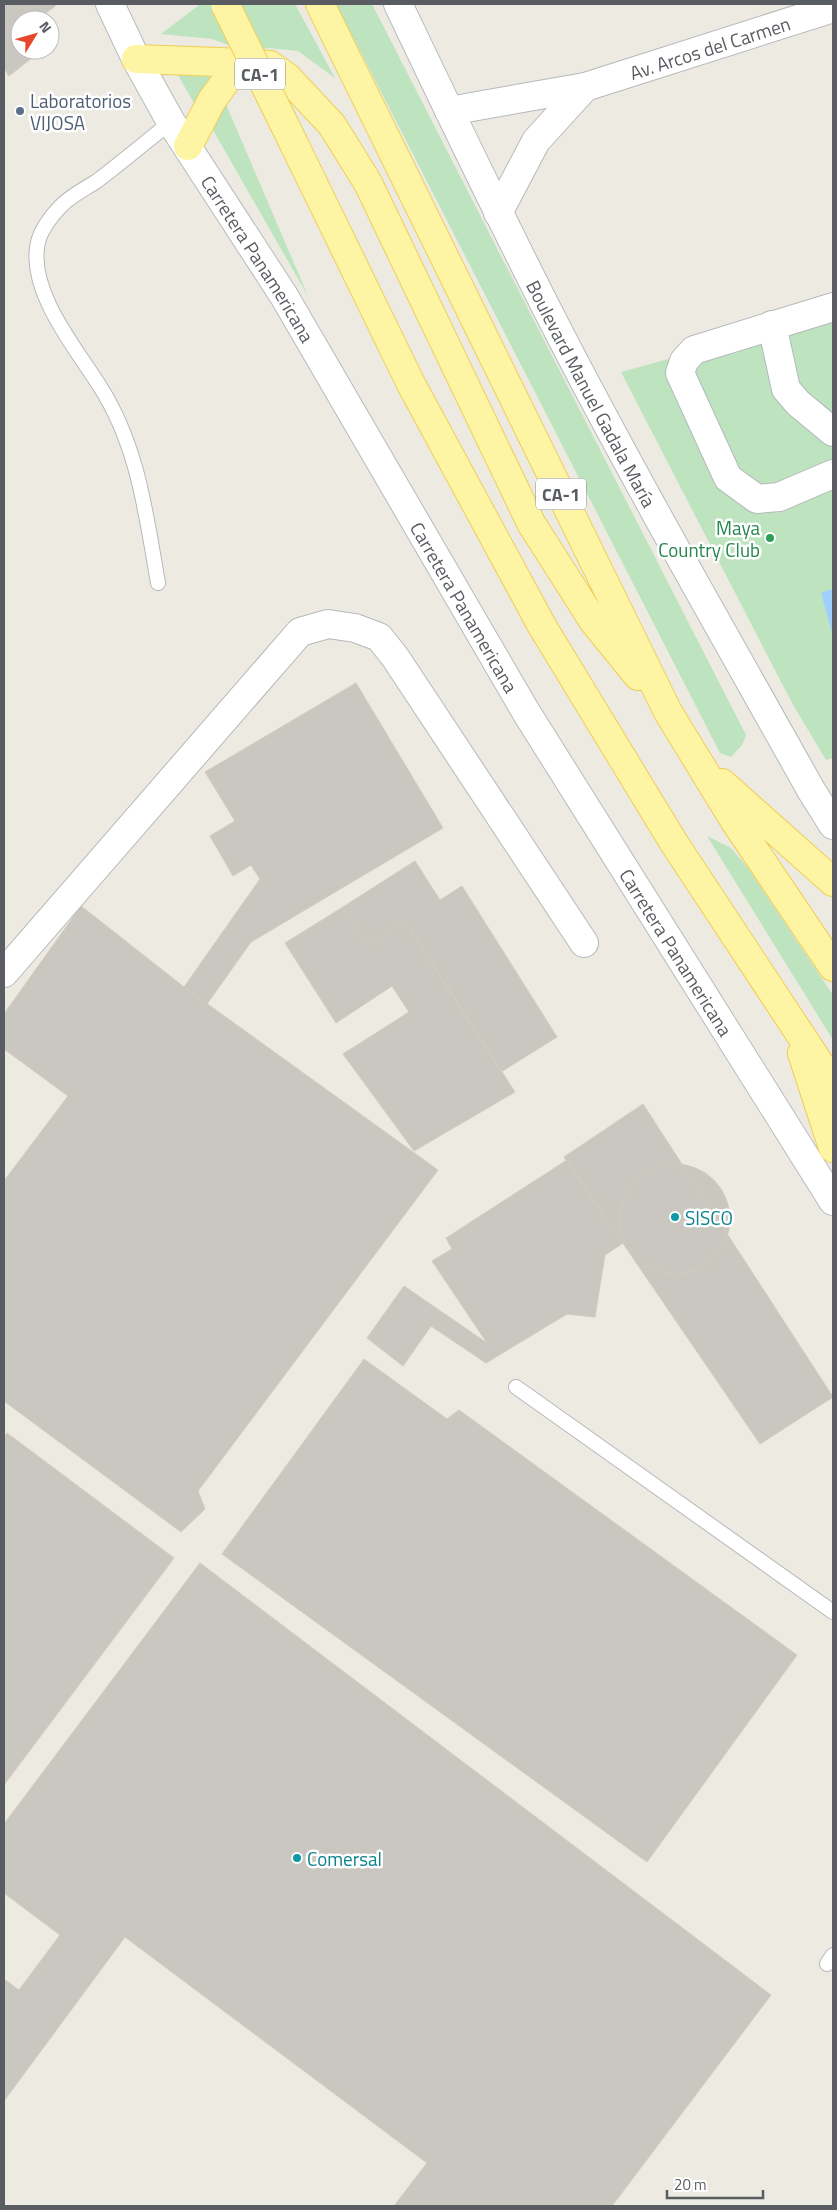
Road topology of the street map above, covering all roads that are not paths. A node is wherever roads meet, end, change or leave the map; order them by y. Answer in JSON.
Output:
{"nodes":[{"id":1,"x":110,"y":4,"type":"edge"},
{"id":2,"x":226,"y":4,"type":"edge"},
{"id":3,"x":320,"y":4,"type":"edge"},
{"id":4,"x":398,"y":4,"type":"edge"},
{"id":5,"x":832,"y":4,"type":"edge"},
{"id":6,"x":833,"y":8,"type":"edge"},
{"id":7,"x":136,"y":59,"type":"junction"},
{"id":8,"x":246,"y":63,"type":"junction"},
{"id":9,"x":585,"y":87,"type":"junction"},
{"id":10,"x":449,"y":111,"type":"junction"},
{"id":11,"x":171,"y":122,"type":"junction"},
{"id":12,"x":188,"y":146,"type":"junction"},
{"id":13,"x":498,"y":212,"type":"junction"},
{"id":14,"x":833,"y":307,"type":"edge"},
{"id":15,"x":772,"y":325,"type":"junction"},
{"id":16,"x":833,"y":432,"type":"edge"},
{"id":17,"x":833,"y":474,"type":"edge"},
{"id":18,"x":158,"y":583,"type":"dead end"},
{"id":19,"x":668,"y":712,"type":"junction"},
{"id":20,"x":701,"y":764,"type":"junction"},
{"id":21,"x":833,"y":825,"type":"edge"},
{"id":22,"x":833,"y":882,"type":"edge"},
{"id":23,"x":584,"y":943,"type":"dead end"},
{"id":24,"x":833,"y":967,"type":"edge"},
{"id":25,"x":4,"y":973,"type":"edge"},
{"id":26,"x":789,"y":1014,"type":"junction"},
{"id":27,"x":833,"y":1084,"type":"edge"},
{"id":28,"x":833,"y":1148,"type":"edge"},
{"id":29,"x":833,"y":1201,"type":"edge"},
{"id":30,"x":516,"y":1386,"type":"dead end"},
{"id":31,"x":833,"y":1612,"type":"edge"}],
"edges":[{"from":1,"to":7,"type":"street","name":"Carretera Panamericana"},
{"from":2,"to":26,"type":"main road","number":"CA-1","bridge":true},
{"from":3,"to":19,"type":"main road","number":"CA-1"},
{"from":4,"to":10,"type":"street","name":"Boulevard Manuel Gadala María"},
{"from":5,"to":6,"type":"street"},
{"from":6,"to":9,"type":"street","name":"Av. Arcos del Carmen"},
{"from":7,"to":8,"type":"main road"},
{"from":7,"to":11,"type":"street","name":"Carretera Panamericana"},
{"from":8,"to":12,"type":"main road"},
{"from":8,"to":19,"type":"main road"},
{"from":9,"to":10,"type":"street","name":"Av. Arcos del Carmen"},
{"from":9,"to":13,"type":"street"},
{"from":10,"to":13,"type":"street","name":"Boulevard Manuel Gadala María"},
{"from":11,"to":12,"type":"street","name":"Carretera Panamericana"},
{"from":11,"to":18,"type":"lane"},
{"from":12,"to":29,"type":"street","name":"Carretera Panamericana"},
{"from":13,"to":21,"type":"street","name":"Boulevard Manuel Gadala María"},
{"from":14,"to":15,"type":"street"},
{"from":15,"to":16,"type":"street"},
{"from":15,"to":17,"type":"street"},
{"from":19,"to":20,"type":"main road","number":"CA-1"},
{"from":20,"to":22,"type":"main road"},
{"from":20,"to":24,"type":"main road","number":"CA-1"},
{"from":23,"to":25,"type":"street"},
{"from":26,"to":27,"type":"main road","number":"CA-1"},
{"from":26,"to":28,"type":"main road"},
{"from":30,"to":31,"type":"lane"}]}
